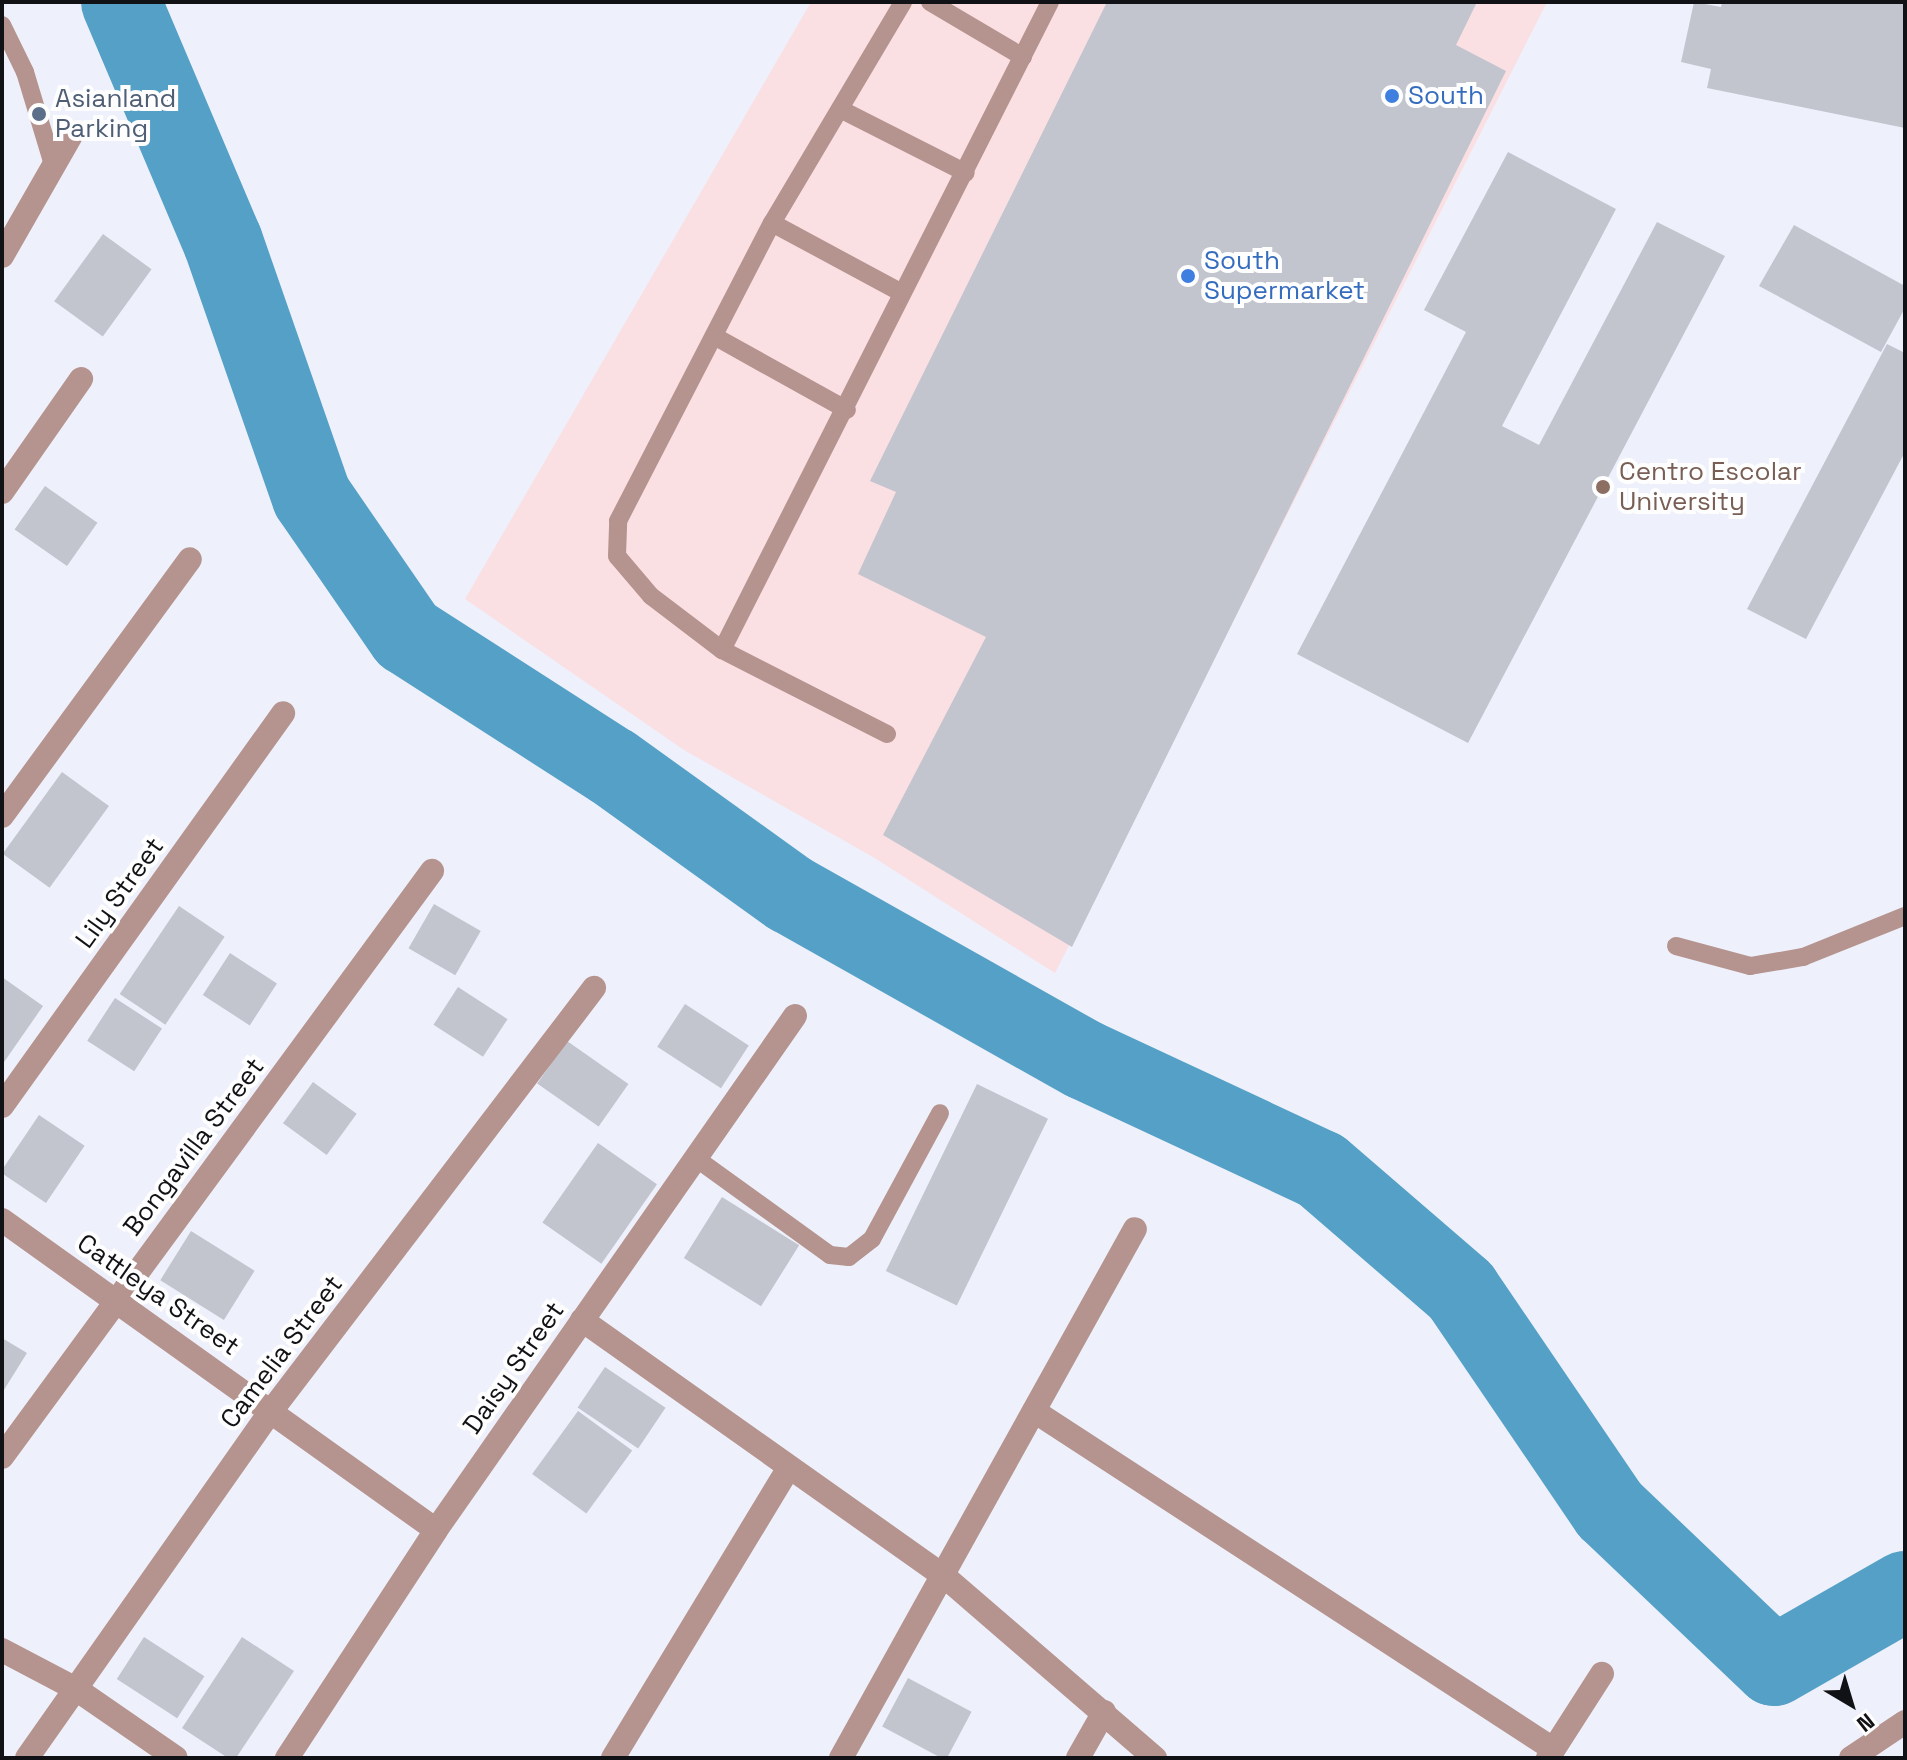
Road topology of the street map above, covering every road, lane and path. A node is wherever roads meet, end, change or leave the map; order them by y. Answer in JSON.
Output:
{"nodes":[{"id":1,"x":903,"y":2,"type":"edge"},
{"id":2,"x":930,"y":2,"type":"edge"},
{"id":3,"x":1050,"y":2,"type":"edge"},
{"id":4,"x":2,"y":25,"type":"edge"},
{"id":5,"x":1023,"y":57,"type":"junction"},
{"id":6,"x":840,"y":109,"type":"junction"},
{"id":7,"x":72,"y":134,"type":"dead end"},
{"id":8,"x":54,"y":168,"type":"junction"},
{"id":9,"x":966,"y":173,"type":"junction"},
{"id":10,"x":772,"y":223,"type":"junction"},
{"id":11,"x":2,"y":256,"type":"edge"},
{"id":12,"x":900,"y":292,"type":"junction"},
{"id":13,"x":714,"y":336,"type":"junction"},
{"id":14,"x":81,"y":379,"type":"dead end"},
{"id":15,"x":847,"y":410,"type":"junction"},
{"id":16,"x":2,"y":492,"type":"edge"},
{"id":17,"x":190,"y":559,"type":"dead end"},
{"id":18,"x":722,"y":650,"type":"junction"},
{"id":19,"x":283,"y":713,"type":"dead end"},
{"id":20,"x":887,"y":734,"type":"dead end"},
{"id":21,"x":2,"y":816,"type":"edge"},
{"id":22,"x":432,"y":871,"type":"dead end"},
{"id":23,"x":1905,"y":916,"type":"edge"},
{"id":24,"x":1676,"y":946,"type":"dead end"},
{"id":25,"x":594,"y":988,"type":"dead end"},
{"id":26,"x":795,"y":1016,"type":"dead end"},
{"id":27,"x":2,"y":1106,"type":"edge"},
{"id":28,"x":940,"y":1113,"type":"dead end"},
{"id":29,"x":697,"y":1159,"type":"junction"},
{"id":30,"x":2,"y":1220,"type":"edge"},
{"id":31,"x":1135,"y":1229,"type":"dead end"},
{"id":32,"x":117,"y":1298,"type":"junction"},
{"id":33,"x":582,"y":1320,"type":"junction"},
{"id":34,"x":272,"y":1410,"type":"junction"},
{"id":35,"x":1034,"y":1411,"type":"junction"},
{"id":36,"x":2,"y":1457,"type":"edge"},
{"id":37,"x":788,"y":1469,"type":"junction"},
{"id":38,"x":436,"y":1530,"type":"junction"},
{"id":39,"x":944,"y":1576,"type":"junction"},
{"id":40,"x":2,"y":1650,"type":"edge"},
{"id":41,"x":1602,"y":1674,"type":"dead end"},
{"id":42,"x":76,"y":1689,"type":"junction"},
{"id":43,"x":1104,"y":1712,"type":"junction"},
{"id":44,"x":1905,"y":1722,"type":"edge"},
{"id":45,"x":1551,"y":1753,"type":"edge"},
{"id":46,"x":27,"y":1758,"type":"edge"},
{"id":47,"x":176,"y":1758,"type":"edge"},
{"id":48,"x":287,"y":1758,"type":"edge"},
{"id":49,"x":613,"y":1758,"type":"edge"},
{"id":50,"x":841,"y":1758,"type":"edge"},
{"id":51,"x":1078,"y":1758,"type":"edge"},
{"id":52,"x":1155,"y":1758,"type":"edge"},
{"id":53,"x":1851,"y":1758,"type":"edge"}],
"edges":[{"from":1,"to":6,"type":"lane"},
{"from":2,"to":5,"type":"lane"},
{"from":3,"to":5,"type":"lane"},
{"from":4,"to":8,"type":"lane"},
{"from":5,"to":9,"type":"lane"},
{"from":6,"to":9,"type":"lane"},
{"from":6,"to":10,"type":"lane"},
{"from":7,"to":8,"type":"street"},
{"from":8,"to":11,"type":"street"},
{"from":9,"to":12,"type":"lane"},
{"from":10,"to":12,"type":"lane"},
{"from":10,"to":13,"type":"lane"},
{"from":12,"to":15,"type":"lane"},
{"from":13,"to":15,"type":"lane"},
{"from":13,"to":18,"type":"lane"},
{"from":14,"to":16,"type":"street"},
{"from":15,"to":18,"type":"lane"},
{"from":17,"to":21,"type":"street"},
{"from":18,"to":20,"type":"lane"},
{"from":19,"to":27,"type":"street","name":"Lily Street"},
{"from":22,"to":32,"type":"street","name":"Bongavilla Street"},
{"from":23,"to":24,"type":"lane"},
{"from":25,"to":34,"type":"street","name":"Camelia Street"},
{"from":26,"to":29,"type":"street","name":"Daisy Street"},
{"from":28,"to":29,"type":"lane"},
{"from":29,"to":33,"type":"street","name":"Daisy Street"},
{"from":30,"to":32,"type":"street","name":"Cattleya Street"},
{"from":31,"to":35,"type":"street"},
{"from":32,"to":34,"type":"street","name":"Cattleya Street"},
{"from":32,"to":36,"type":"street","name":"Bongavilla Street"},
{"from":33,"to":37,"type":"street"},
{"from":33,"to":38,"type":"street","name":"Daisy Street"},
{"from":34,"to":38,"type":"street","name":"Cattleya Street"},
{"from":34,"to":42,"type":"street","name":"Camelia Street"},
{"from":35,"to":39,"type":"street"},
{"from":35,"to":45,"type":"street"},
{"from":37,"to":39,"type":"street"},
{"from":37,"to":49,"type":"street"},
{"from":38,"to":48,"type":"street","name":"Daisy Street"},
{"from":39,"to":43,"type":"street"},
{"from":39,"to":50,"type":"street"},
{"from":40,"to":42,"type":"street"},
{"from":41,"to":45,"type":"street"},
{"from":42,"to":46,"type":"street","name":"Camelia Street"},
{"from":42,"to":47,"type":"street"},
{"from":43,"to":51,"type":"street"},
{"from":43,"to":52,"type":"street"},
{"from":44,"to":53,"type":"street"}]}
